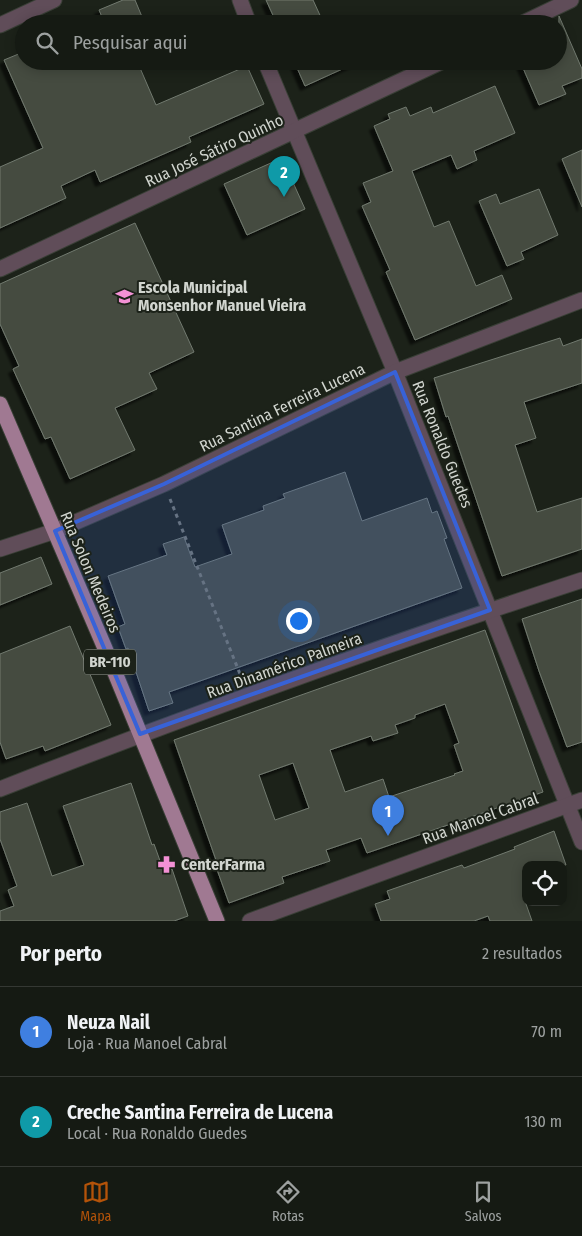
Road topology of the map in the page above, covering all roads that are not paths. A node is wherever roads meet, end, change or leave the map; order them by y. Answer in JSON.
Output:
{"nodes":[{"id":1,"x":54,"y":0,"type":"edge"},
{"id":2,"x":240,"y":0,"type":"edge"},
{"id":3,"x":571,"y":0,"type":"edge"},
{"id":4,"x":22,"y":15,"type":"edge"},
{"id":5,"x":246,"y":15,"type":"edge"},
{"id":6,"x":540,"y":15,"type":"edge"},
{"id":7,"x":15,"y":18,"type":"edge"},
{"id":8,"x":0,"y":25,"type":"edge"},
{"id":9,"x":269,"y":70,"type":"edge"},
{"id":10,"x":424,"y":70,"type":"edge"},
{"id":11,"x":294,"y":132,"type":"junction"},
{"id":12,"x":0,"y":269,"type":"edge"},
{"id":13,"x":582,"y":300,"type":"edge"},
{"id":14,"x":395,"y":372,"type":"junction"},
{"id":15,"x":0,"y":404,"type":"edge"},
{"id":16,"x":55,"y":531,"type":"junction"},
{"id":17,"x":0,"y":549,"type":"edge"},
{"id":18,"x":582,"y":580,"type":"edge"},
{"id":19,"x":490,"y":610,"type":"junction"},
{"id":20,"x":140,"y":734,"type":"junction"},
{"id":21,"x":0,"y":789,"type":"edge"},
{"id":22,"x":575,"y":802,"type":"edge"},
{"id":23,"x":582,"y":842,"type":"edge"},
{"id":24,"x":217,"y":921,"type":"edge"},
{"id":25,"x":250,"y":921,"type":"edge"}],
"edges":[{"from":1,"to":4,"type":"street"},
{"from":2,"to":5,"type":"street"},
{"from":3,"to":6,"type":"street"},
{"from":7,"to":8,"type":"street"},
{"from":9,"to":11,"type":"street","name":"Rua Ronaldo Guedes"},
{"from":10,"to":11,"type":"street","name":"Rua José Sátiro Quinho"},
{"from":11,"to":12,"type":"street","name":"Rua José Sátiro Quinho"},
{"from":11,"to":14,"type":"street","name":"Rua Ronaldo Guedes"},
{"from":13,"to":14,"type":"street","name":"Rua Santina Ferreira Lucena"},
{"from":14,"to":16,"type":"street","name":"Rua Santina Ferreira Lucena"},
{"from":14,"to":19,"type":"street","name":"Rua Ronaldo Guedes"},
{"from":15,"to":16,"type":"main road","name":"Rua Solon Medeiros","number":"BR-110"},
{"from":16,"to":17,"type":"street","name":"Rua Santina Ferreira Lucena"},
{"from":16,"to":20,"type":"main road","name":"Rua Solon Medeiros","number":"BR-110"},
{"from":18,"to":19,"type":"street","name":"Rua Dinamérico Palmeira"},
{"from":19,"to":20,"type":"street","name":"Rua Dinamérico Palmeira"},
{"from":19,"to":22,"type":"street","name":"Rua Ronaldo Guedes"},
{"from":20,"to":21,"type":"street","name":"Rua Dinamérico Palmeira"},
{"from":20,"to":24,"type":"main road","name":"Rua Solon Medeiros","number":"BR-110"},
{"from":22,"to":23,"type":"street","name":"Rua Ronaldo Guedes"},
{"from":22,"to":25,"type":"street","name":"Rua Manoel Cabral"}]}
